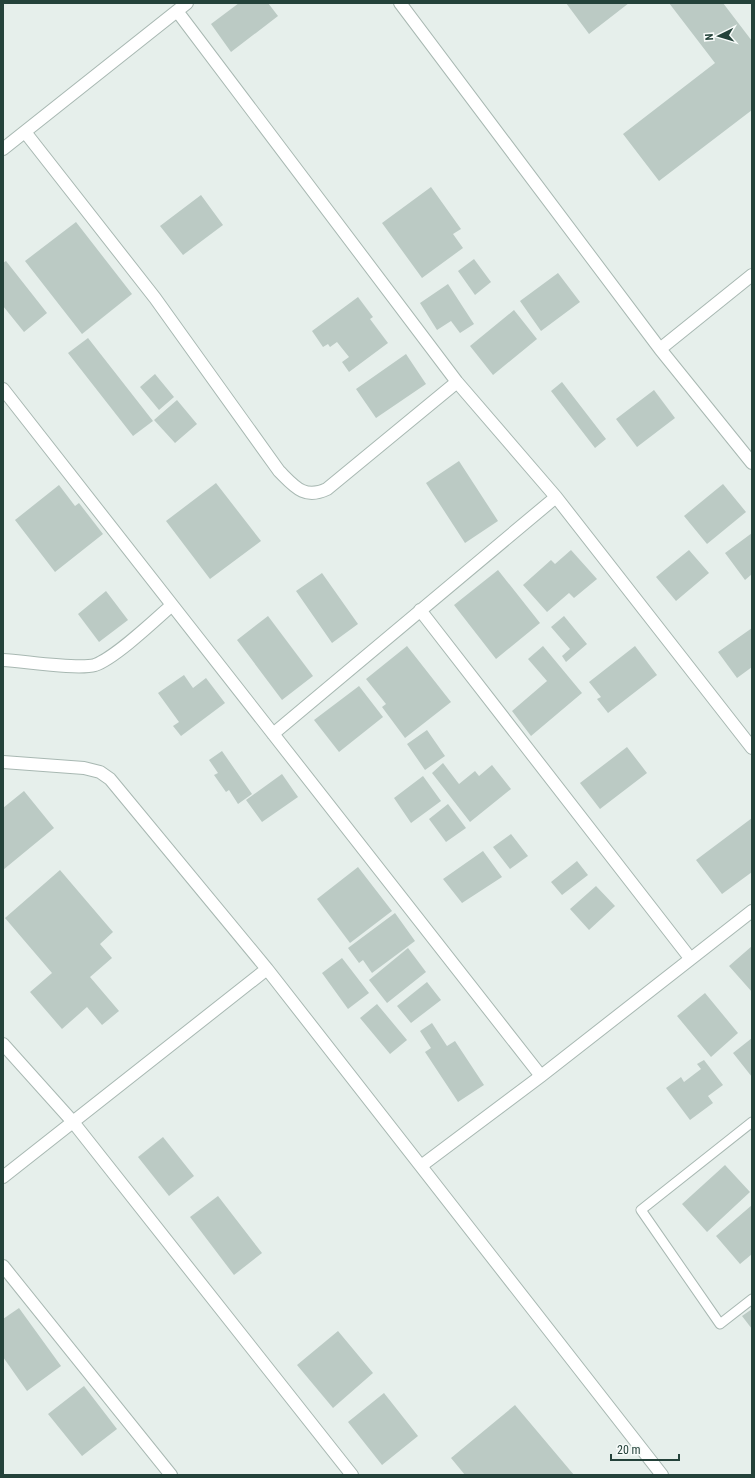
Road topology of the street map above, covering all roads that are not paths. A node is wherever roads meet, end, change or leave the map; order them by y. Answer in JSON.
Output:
{"nodes":[{"id":1,"x":187,"y":3,"type":"edge"},
{"id":2,"x":400,"y":3,"type":"edge"},
{"id":3,"x":177,"y":11,"type":"junction"},
{"id":4,"x":25,"y":132,"type":"junction"},
{"id":5,"x":3,"y":149,"type":"edge"},
{"id":6,"x":752,"y":275,"type":"edge"},
{"id":7,"x":660,"y":349,"type":"junction"},
{"id":8,"x":457,"y":382,"type":"junction"},
{"id":9,"x":3,"y":390,"type":"edge"},
{"id":10,"x":752,"y":463,"type":"edge"},
{"id":11,"x":556,"y":498,"type":"junction"},
{"id":12,"x":172,"y":605,"type":"junction"},
{"id":13,"x":420,"y":610,"type":"junction"},
{"id":14,"x":3,"y":660,"type":"edge"},
{"id":15,"x":273,"y":734,"type":"junction"},
{"id":16,"x":752,"y":748,"type":"edge"},
{"id":17,"x":3,"y":762,"type":"edge"},
{"id":18,"x":752,"y":911,"type":"edge"},
{"id":19,"x":690,"y":958,"type":"junction"},
{"id":20,"x":267,"y":968,"type":"junction"},
{"id":21,"x":3,"y":1044,"type":"edge"},
{"id":22,"x":541,"y":1076,"type":"junction"},
{"id":23,"x":73,"y":1122,"type":"junction"},
{"id":24,"x":752,"y":1122,"type":"edge"},
{"id":25,"x":421,"y":1166,"type":"junction"},
{"id":26,"x":3,"y":1177,"type":"edge"},
{"id":27,"x":3,"y":1266,"type":"edge"},
{"id":28,"x":752,"y":1299,"type":"edge"},
{"id":29,"x":171,"y":1475,"type":"edge"},
{"id":30,"x":352,"y":1475,"type":"edge"},
{"id":31,"x":662,"y":1475,"type":"edge"}],
"edges":[{"from":1,"to":3,"type":"street"},
{"from":2,"to":7,"type":"street"},
{"from":3,"to":4,"type":"street"},
{"from":3,"to":8,"type":"street"},
{"from":4,"to":5,"type":"street"},
{"from":4,"to":8,"type":"street"},
{"from":6,"to":7,"type":"street"},
{"from":7,"to":10,"type":"street"},
{"from":8,"to":11,"type":"street"},
{"from":9,"to":12,"type":"street"},
{"from":11,"to":13,"type":"street"},
{"from":11,"to":16,"type":"street"},
{"from":12,"to":14,"type":"street"},
{"from":12,"to":15,"type":"street"},
{"from":13,"to":15,"type":"street"},
{"from":13,"to":19,"type":"street"},
{"from":15,"to":22,"type":"street"},
{"from":17,"to":20,"type":"street"},
{"from":18,"to":19,"type":"street"},
{"from":19,"to":22,"type":"street"},
{"from":20,"to":23,"type":"street"},
{"from":20,"to":25,"type":"street"},
{"from":21,"to":23,"type":"street"},
{"from":22,"to":25,"type":"street"},
{"from":23,"to":26,"type":"street"},
{"from":23,"to":30,"type":"street"},
{"from":24,"to":28,"type":"lane"},
{"from":25,"to":31,"type":"street"},
{"from":27,"to":29,"type":"street"}]}
